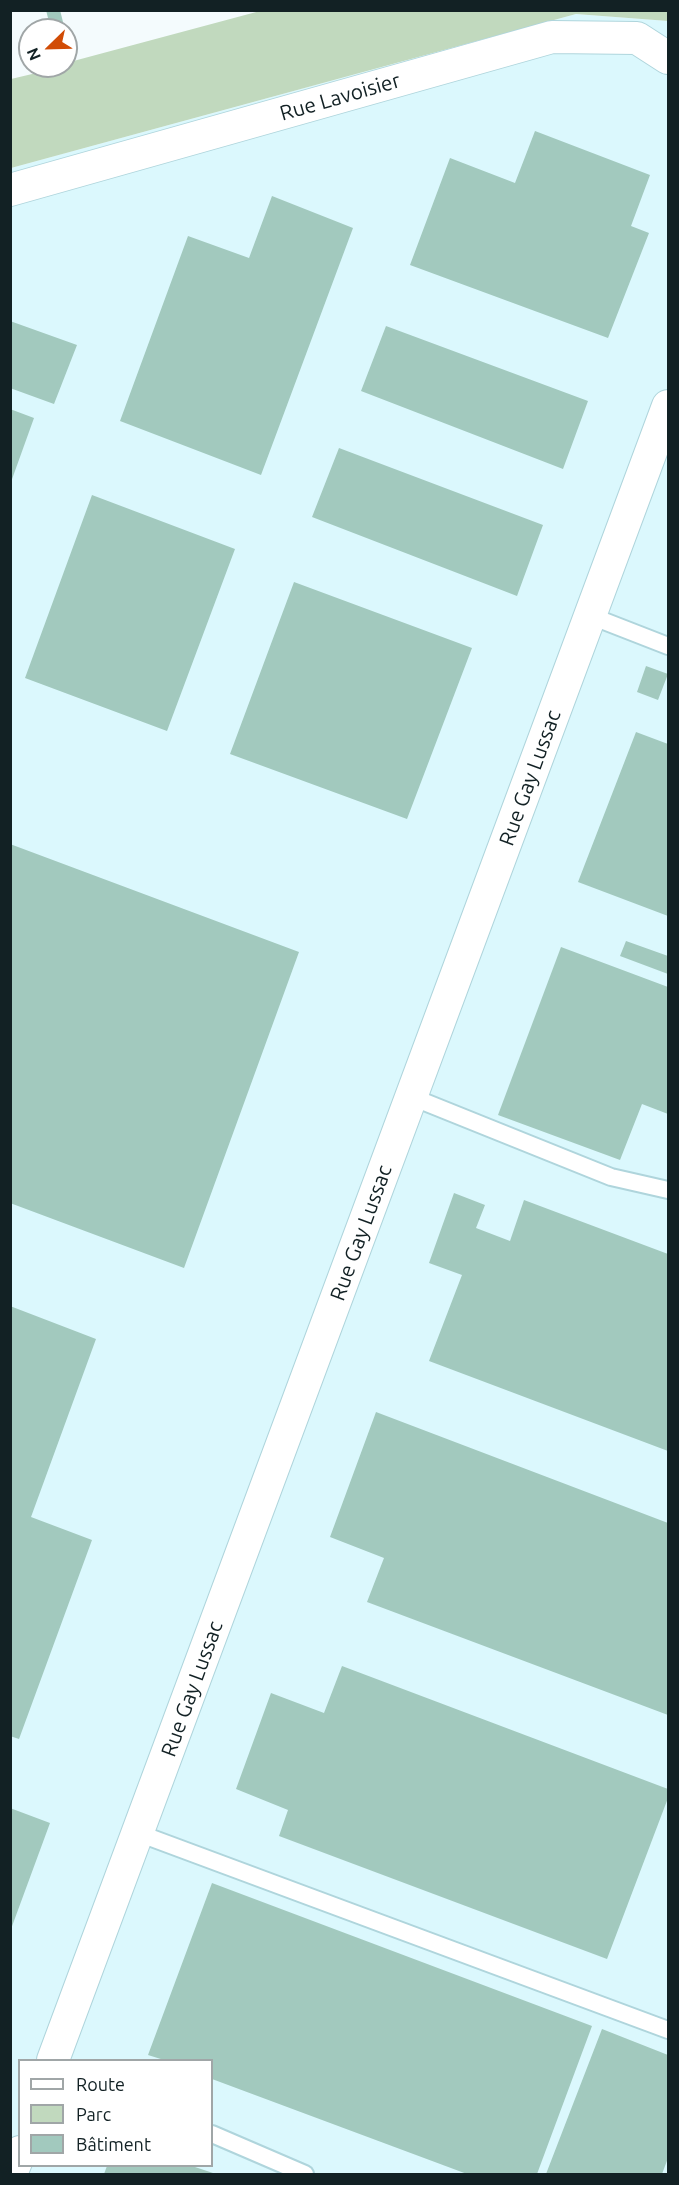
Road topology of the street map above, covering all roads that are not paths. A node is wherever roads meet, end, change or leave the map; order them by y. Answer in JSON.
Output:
{"nodes":[{"id":1,"x":669,"y":58,"type":"edge"},
{"id":2,"x":10,"y":190,"type":"edge"},
{"id":3,"x":669,"y":406,"type":"edge"},
{"id":4,"x":591,"y":616,"type":"junction"},
{"id":5,"x":669,"y":646,"type":"edge"},
{"id":6,"x":412,"y":1096,"type":"junction"},
{"id":7,"x":669,"y":1190,"type":"edge"},
{"id":8,"x":138,"y":1833,"type":"junction"},
{"id":9,"x":669,"y":2030,"type":"edge"},
{"id":10,"x":54,"y":2059,"type":"edge"},
{"id":11,"x":213,"y":2134,"type":"edge"},
{"id":12,"x":18,"y":2157,"type":"edge"},
{"id":13,"x":11,"y":2175,"type":"edge"},
{"id":14,"x":305,"y":2175,"type":"edge"}],
"edges":[{"from":1,"to":2,"type":"street","name":"Rue Lavoisier"},
{"from":3,"to":4,"type":"street","name":"Rue Gay Lussac"},
{"from":4,"to":5,"type":"lane"},
{"from":4,"to":6,"type":"street","name":"Rue Gay Lussac"},
{"from":6,"to":7,"type":"lane"},
{"from":6,"to":8,"type":"street","name":"Rue Gay Lussac"},
{"from":8,"to":9,"type":"lane"},
{"from":8,"to":10,"type":"street","name":"Rue Gay Lussac"},
{"from":11,"to":14,"type":"lane"},
{"from":12,"to":13,"type":"street"}]}
